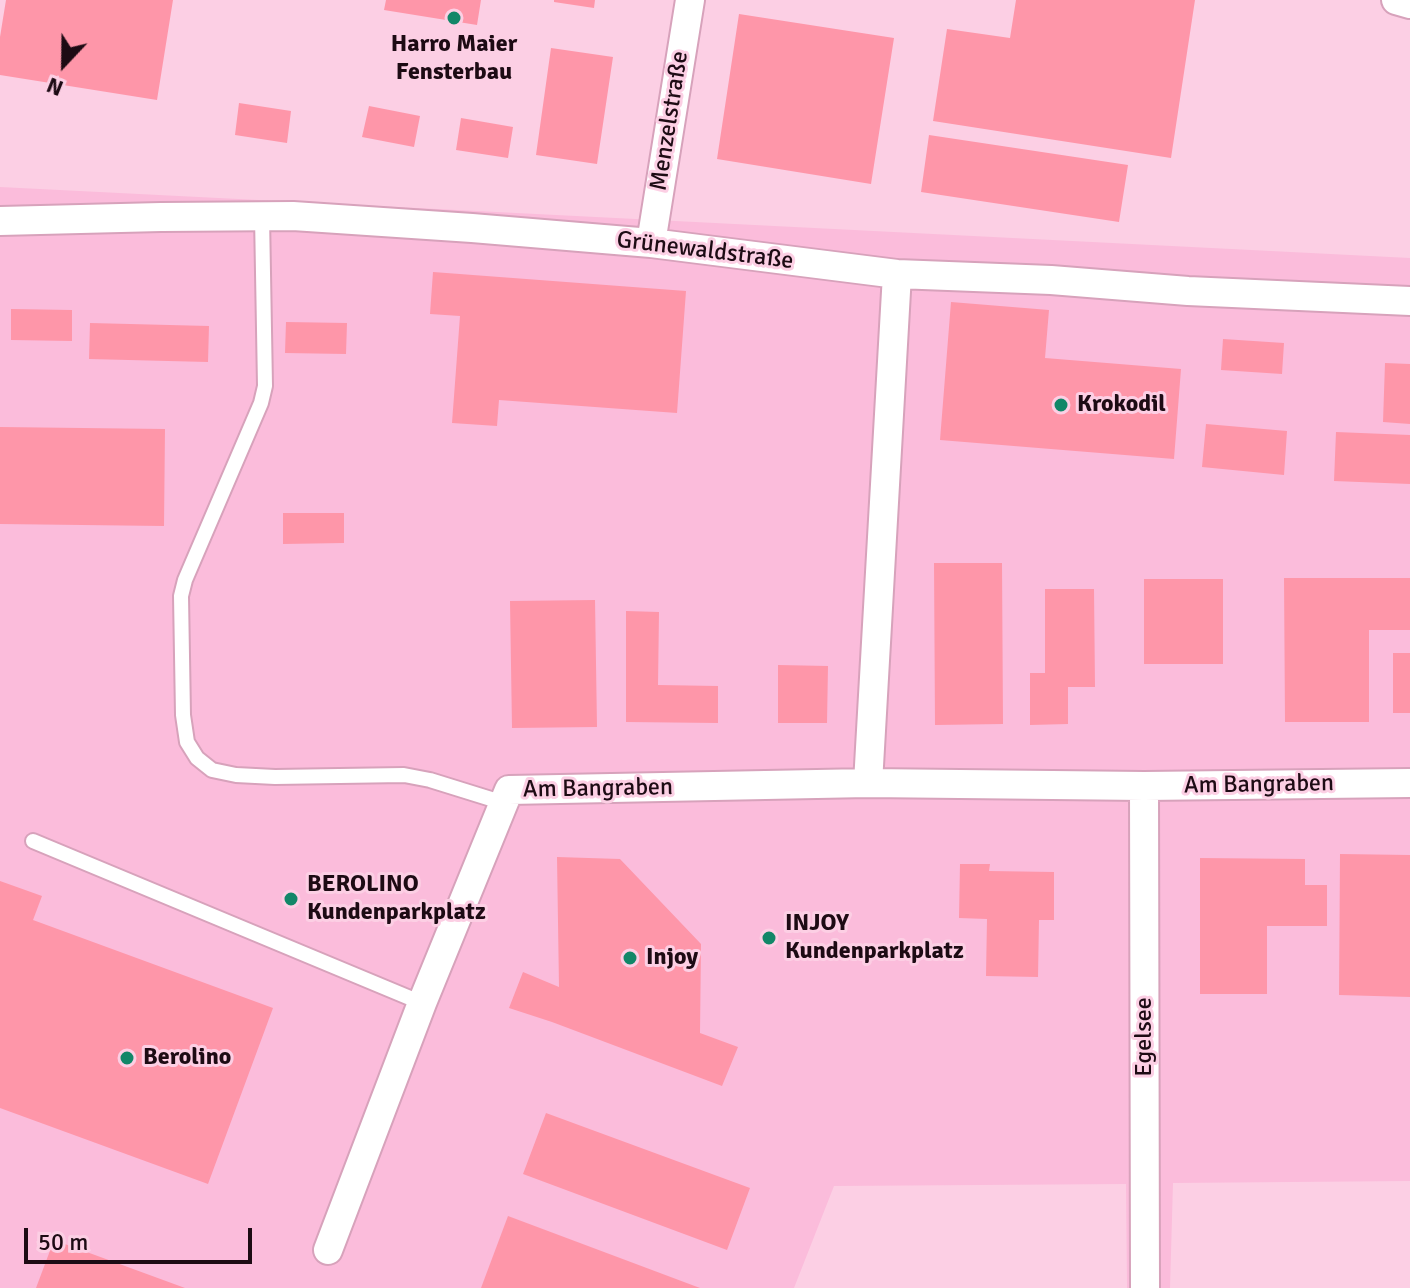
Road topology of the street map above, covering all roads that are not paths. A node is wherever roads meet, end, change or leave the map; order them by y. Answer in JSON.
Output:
{"nodes":[{"id":1,"x":690,"y":0,"type":"edge"},
{"id":2,"x":1396,"y":0,"type":"edge"},
{"id":3,"x":1410,"y":4,"type":"edge"},
{"id":4,"x":262,"y":216,"type":"junction"},
{"id":5,"x":0,"y":221,"type":"edge"},
{"id":6,"x":651,"y":243,"type":"junction"},
{"id":7,"x":897,"y":274,"type":"junction"},
{"id":8,"x":1410,"y":301,"type":"edge"},
{"id":9,"x":868,"y":783,"type":"junction"},
{"id":10,"x":1410,"y":783,"type":"edge"},
{"id":11,"x":1144,"y":786,"type":"junction"},
{"id":12,"x":504,"y":803,"type":"junction"},
{"id":13,"x":33,"y":841,"type":"dead end"},
{"id":14,"x":422,"y":1003,"type":"junction"},
{"id":15,"x":328,"y":1250,"type":"dead end"},
{"id":16,"x":1145,"y":1288,"type":"edge"}],
"edges":[{"from":1,"to":6,"type":"street","name":"Menzelstraße"},
{"from":2,"to":3,"type":"street"},
{"from":4,"to":5,"type":"street","name":"Grünewaldstraße"},
{"from":4,"to":6,"type":"street","name":"Grünewaldstraße"},
{"from":4,"to":12,"type":"lane"},
{"from":6,"to":7,"type":"street","name":"Grünewaldstraße"},
{"from":7,"to":8,"type":"street","name":"Grünewaldstraße"},
{"from":7,"to":9,"type":"street"},
{"from":9,"to":11,"type":"street","name":"Am Bangraben"},
{"from":9,"to":12,"type":"street","name":"Am Bangraben"},
{"from":10,"to":11,"type":"street","name":"Am Bangraben"},
{"from":11,"to":16,"type":"street","name":"Egelsee"},
{"from":12,"to":14,"type":"street","name":"Am Bangraben"},
{"from":13,"to":14,"type":"lane"},
{"from":14,"to":15,"type":"street","name":"Am Bangraben"}]}
